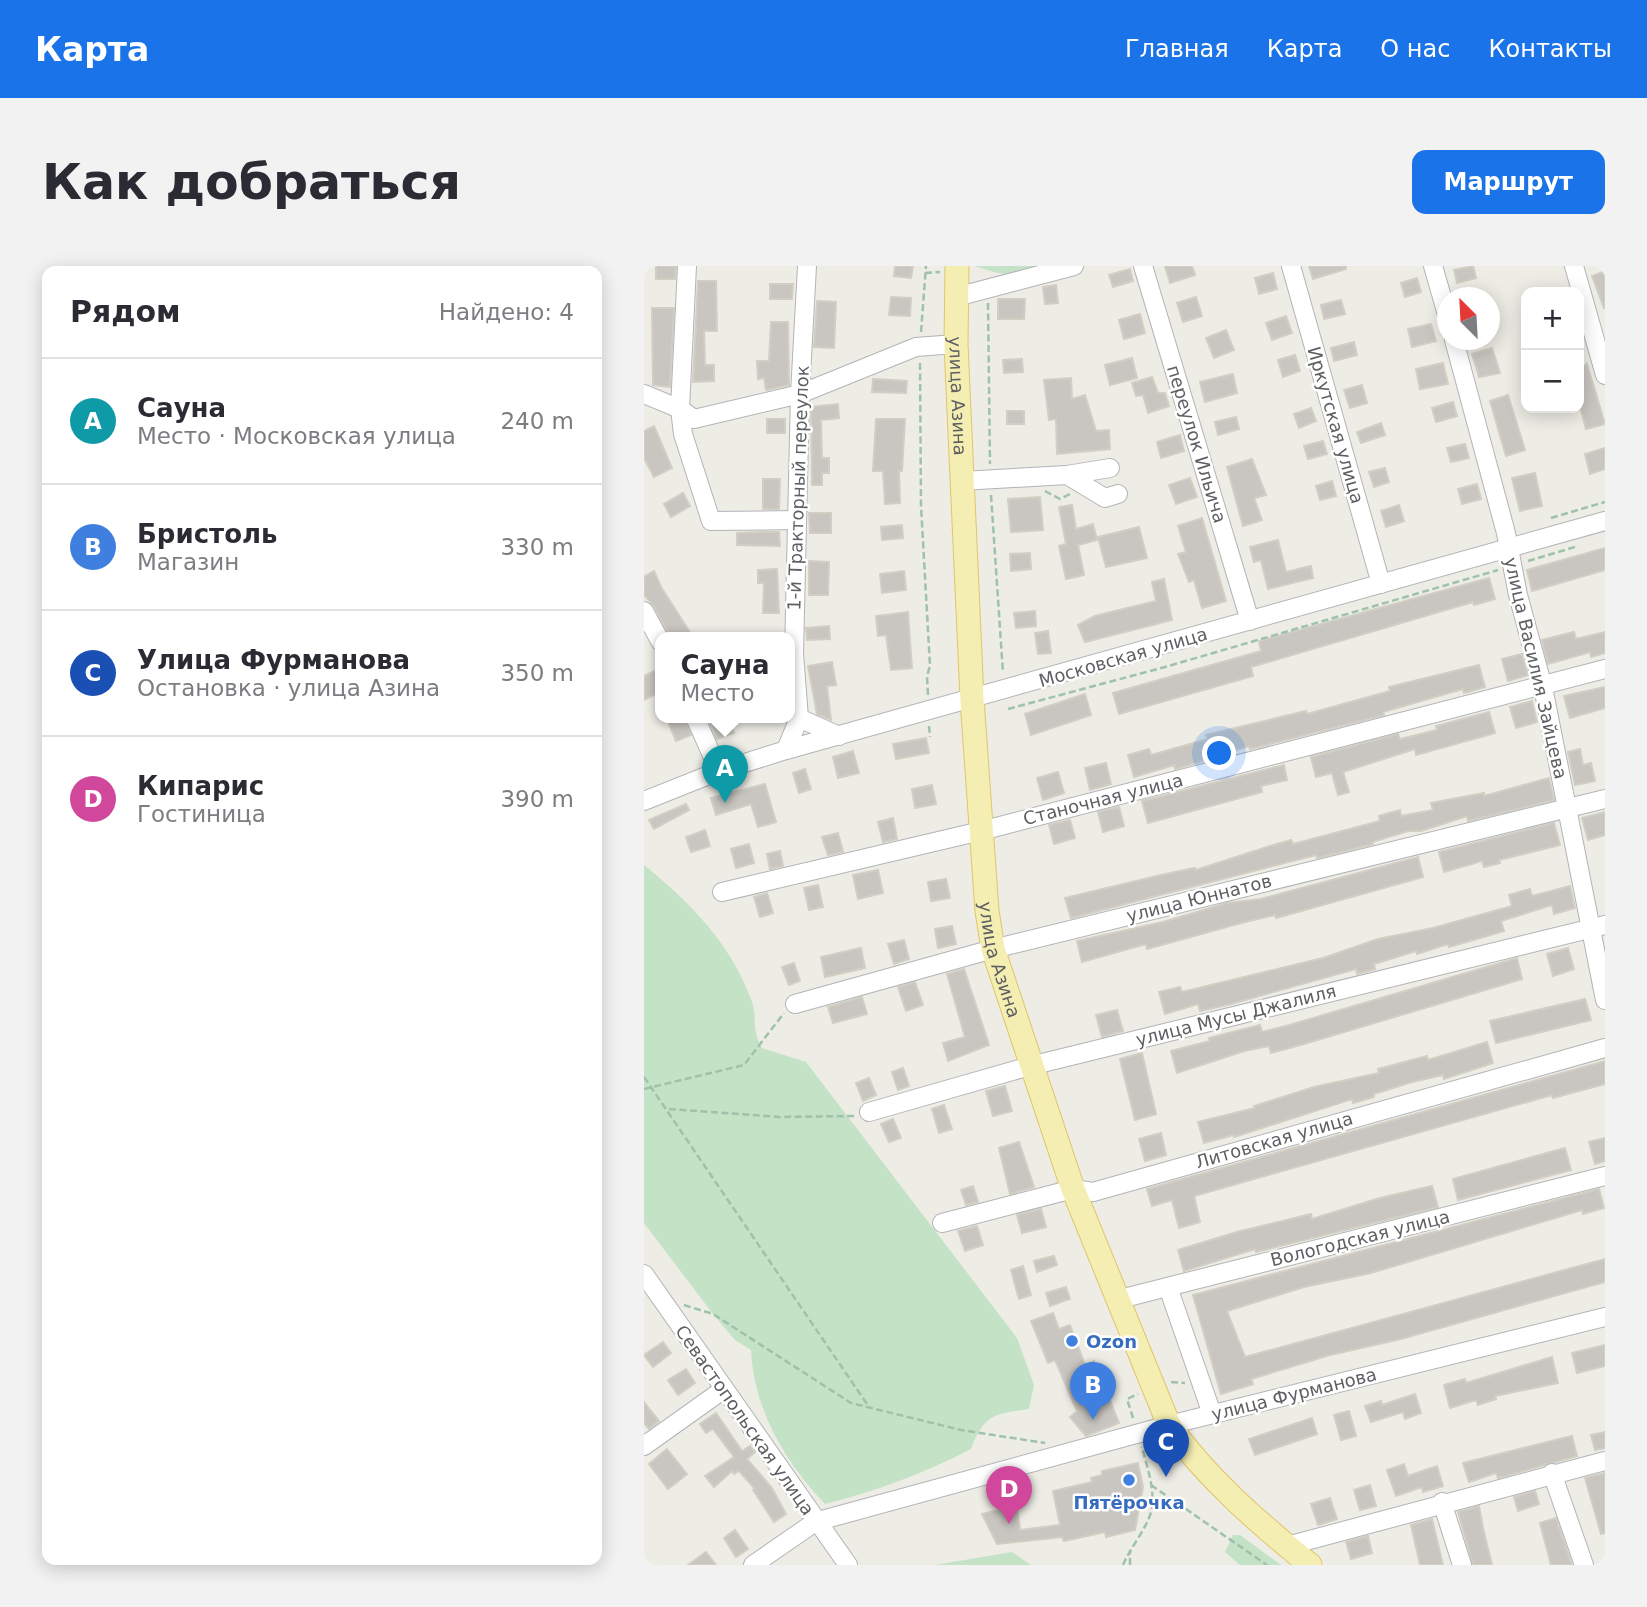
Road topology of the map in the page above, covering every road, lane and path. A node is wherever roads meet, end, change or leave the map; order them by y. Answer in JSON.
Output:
{"nodes":[{"id":1,"x":687,"y":266,"type":"edge"},
{"id":2,"x":807,"y":266,"type":"edge"},
{"id":3,"x":926,"y":266,"type":"edge"},
{"id":4,"x":1074,"y":266,"type":"edge"},
{"id":5,"x":1143,"y":266,"type":"edge"},
{"id":6,"x":1291,"y":266,"type":"edge"},
{"id":7,"x":1433,"y":266,"type":"edge"},
{"id":8,"x":1574,"y":266,"type":"edge"},
{"id":9,"x":957,"y":269,"type":"edge"},
{"id":10,"x":925,"y":273,"type":"junction"},
{"id":11,"x":1439,"y":287,"type":"edge"},
{"id":12,"x":988,"y":290,"type":"junction"},
{"id":13,"x":956,"y":297,"type":"junction"},
{"id":14,"x":956,"y":344,"type":"junction"},
{"id":15,"x":920,"y":347,"type":"junction"},
{"id":16,"x":1457,"y":350,"type":"edge"},
{"id":17,"x":1605,"y":375,"type":"edge"},
{"id":18,"x":644,"y":394,"type":"edge"},
{"id":19,"x":800,"y":394,"type":"junction"},
{"id":20,"x":680,"y":409,"type":"junction"},
{"id":21,"x":1110,"y":468,"type":"dead end"},
{"id":22,"x":1067,"y":475,"type":"junction"},
{"id":23,"x":990,"y":480,"type":"junction"},
{"id":24,"x":961,"y":481,"type":"junction"},
{"id":25,"x":1118,"y":494,"type":"dead end"},
{"id":26,"x":797,"y":520,"type":"junction"},
{"id":27,"x":1605,"y":521,"type":"edge"},
{"id":28,"x":1578,"y":546,"type":"dead end"},
{"id":29,"x":1510,"y":557,"type":"junction"},
{"id":30,"x":1381,"y":584,"type":"junction"},
{"id":31,"x":644,"y":611,"type":"edge"},
{"id":32,"x":1250,"y":621,"type":"junction"},
{"id":33,"x":655,"y":632,"type":"edge"},
{"id":34,"x":794,"y":632,"type":"edge"},
{"id":35,"x":795,"y":667,"type":"edge"},
{"id":36,"x":1605,"y":669,"type":"edge"},
{"id":37,"x":1003,"y":676,"type":"dead end"},
{"id":38,"x":1543,"y":687,"type":"junction"},
{"id":39,"x":972,"y":699,"type":"junction"},
{"id":40,"x":1008,"y":709,"type":"dead end"},
{"id":41,"x":928,"y":712,"type":"junction"},
{"id":42,"x":799,"y":718,"type":"junction"},
{"id":43,"x":698,"y":723,"type":"edge"},
{"id":44,"x":839,"y":736,"type":"junction"},
{"id":45,"x":930,"y":737,"type":"dead end"},
{"id":46,"x":786,"y":750,"type":"junction"},
{"id":47,"x":719,"y":771,"type":"junction"},
{"id":48,"x":1605,"y":799,"type":"edge"},
{"id":49,"x":644,"y":801,"type":"edge"},
{"id":50,"x":1567,"y":808,"type":"junction"},
{"id":51,"x":981,"y":831,"type":"junction"},
{"id":52,"x":722,"y":892,"type":"dead end"},
{"id":53,"x":1597,"y":927,"type":"edge"},
{"id":54,"x":993,"y":949,"type":"junction"},
{"id":55,"x":1605,"y":1000,"type":"edge"},
{"id":56,"x":795,"y":1004,"type":"joint"},
{"id":57,"x":1605,"y":1048,"type":"edge"},
{"id":58,"x":1030,"y":1066,"type":"junction"},
{"id":59,"x":644,"y":1077,"type":"edge"},
{"id":60,"x":652,"y":1088,"type":"junction"},
{"id":61,"x":644,"y":1089,"type":"edge"},
{"id":62,"x":669,"y":1109,"type":"junction"},
{"id":63,"x":869,"y":1112,"type":"joint"},
{"id":64,"x":1605,"y":1176,"type":"edge"},
{"id":65,"x":1073,"y":1189,"type":"junction"},
{"id":66,"x":942,"y":1223,"type":"dead end"},
{"id":67,"x":644,"y":1274,"type":"edge"},
{"id":68,"x":1168,"y":1287,"type":"junction"},
{"id":69,"x":661,"y":1298,"type":"junction"},
{"id":70,"x":1116,"y":1300,"type":"junction"},
{"id":71,"x":1605,"y":1317,"type":"edge"},
{"id":72,"x":1161,"y":1384,"type":"dead end"},
{"id":73,"x":1203,"y":1388,"type":"junction"},
{"id":74,"x":724,"y":1389,"type":"junction"},
{"id":75,"x":869,"y":1407,"type":"junction"},
{"id":76,"x":1212,"y":1414,"type":"junction"},
{"id":77,"x":1169,"y":1425,"type":"junction"},
{"id":78,"x":1138,"y":1434,"type":"junction"},
{"id":79,"x":1057,"y":1444,"type":"dead end"},
{"id":80,"x":644,"y":1446,"type":"edge"},
{"id":81,"x":1605,"y":1461,"type":"edge"},
{"id":82,"x":1552,"y":1473,"type":"junction"},
{"id":83,"x":1152,"y":1485,"type":"junction"},
{"id":84,"x":1442,"y":1502,"type":"junction"},
{"id":85,"x":815,"y":1522,"type":"junction"},
{"id":86,"x":1130,"y":1546,"type":"junction"},
{"id":87,"x":1287,"y":1546,"type":"junction"},
{"id":88,"x":753,"y":1565,"type":"edge"},
{"id":89,"x":848,"y":1565,"type":"edge"},
{"id":90,"x":1123,"y":1565,"type":"edge"},
{"id":91,"x":1130,"y":1565,"type":"edge"},
{"id":92,"x":1267,"y":1565,"type":"edge"},
{"id":93,"x":1310,"y":1565,"type":"edge"},
{"id":94,"x":1462,"y":1565,"type":"edge"},
{"id":95,"x":1584,"y":1565,"type":"edge"}],
"edges":[{"from":1,"to":20,"type":"street"},
{"from":2,"to":19,"type":"street","name":"1-й Тракторный переулок"},
{"from":3,"to":10,"type":"path"},
{"from":4,"to":12,"type":"street"},
{"from":5,"to":32,"type":"street","name":"переулок Ильича"},
{"from":6,"to":30,"type":"street","name":"Иркутская улица"},
{"from":7,"to":11,"type":"street"},
{"from":8,"to":17,"type":"street"},
{"from":9,"to":10,"type":"path"},
{"from":9,"to":13,"type":"main road","name":"улица Азина"},
{"from":10,"to":15,"type":"path"},
{"from":12,"to":13,"type":"street"},
{"from":12,"to":23,"type":"path"},
{"from":13,"to":14,"type":"main road","name":"улица Азина"},
{"from":14,"to":15,"type":"street"},
{"from":14,"to":24,"type":"main road","name":"улица Азина"},
{"from":15,"to":19,"type":"street"},
{"from":15,"to":41,"type":"path"},
{"from":16,"to":29,"type":"street","name":"улица Василия Зайцева"},
{"from":18,"to":20,"type":"street"},
{"from":19,"to":20,"type":"street"},
{"from":19,"to":26,"type":"street","name":"1-й Тракторный переулок"},
{"from":20,"to":26,"type":"street"},
{"from":21,"to":22,"type":"street"},
{"from":22,"to":23,"type":"street"},
{"from":22,"to":25,"type":"street"},
{"from":23,"to":24,"type":"street"},
{"from":23,"to":37,"type":"path"},
{"from":24,"to":39,"type":"main road","name":"улица Азина"},
{"from":26,"to":34,"type":"street","name":"1-й Тракторный переулок"},
{"from":27,"to":29,"type":"street","name":"Московская улица"},
{"from":28,"to":29,"type":"path"},
{"from":29,"to":30,"type":"street","name":"Московская улица"},
{"from":29,"to":38,"type":"street","name":"улица Василия Зайцева"},
{"from":29,"to":40,"type":"path"},
{"from":30,"to":32,"type":"street","name":"Московская улица"},
{"from":31,"to":33,"type":"street"},
{"from":32,"to":39,"type":"street","name":"Московская улица"},
{"from":35,"to":42,"type":"street","name":"1-й Тракторный переулок"},
{"from":36,"to":38,"type":"street","name":"Станочная улица"},
{"from":38,"to":50,"type":"street","name":"улица Василия Зайцева"},
{"from":38,"to":51,"type":"street","name":"Станочная улица"},
{"from":39,"to":41,"type":"street","name":"Московская улица"},
{"from":39,"to":51,"type":"main road","name":"улица Азина"},
{"from":41,"to":44,"type":"street","name":"Московская улица"},
{"from":41,"to":45,"type":"path"},
{"from":42,"to":44,"type":"street"},
{"from":42,"to":46,"type":"street","name":"1-й Тракторный переулок"},
{"from":43,"to":47,"type":"street"},
{"from":44,"to":46,"type":"street","name":"Московская улица"},
{"from":46,"to":47,"type":"street","name":"Московская улица"},
{"from":47,"to":49,"type":"street","name":"Московская улица"},
{"from":48,"to":50,"type":"street","name":"улица Юннатов"},
{"from":50,"to":53,"type":"street","name":"улица Василия Зайцева"},
{"from":50,"to":54,"type":"street","name":"улица Юннатов"},
{"from":51,"to":52,"type":"street","name":"Станочная улица"},
{"from":51,"to":54,"type":"main road","name":"улица Азина"},
{"from":53,"to":55,"type":"street","name":"улица Василия Зайцева"},
{"from":53,"to":58,"type":"street","name":"улица Мусы Джалиля"},
{"from":54,"to":56,"type":"street","name":"улица Юннатов"},
{"from":54,"to":58,"type":"main road","name":"улица Азина"},
{"from":56,"to":60,"type":"path"},
{"from":57,"to":65,"type":"street","name":"Литовская улица"},
{"from":58,"to":63,"type":"street","name":"улица Мусы Джалиля"},
{"from":58,"to":65,"type":"main road","name":"улица Азина"},
{"from":59,"to":60,"type":"path"},
{"from":60,"to":61,"type":"path"},
{"from":60,"to":62,"type":"path"},
{"from":62,"to":63,"type":"path"},
{"from":62,"to":75,"type":"path"},
{"from":64,"to":68,"type":"street","name":"Вологодская улица"},
{"from":65,"to":66,"type":"street","name":"Литовская улица"},
{"from":65,"to":70,"type":"main road","name":"улица Азина"},
{"from":67,"to":69,"type":"street","name":"Севастопольская улица"},
{"from":68,"to":70,"type":"street","name":"Вологодская улица"},
{"from":68,"to":73,"type":"street"},
{"from":69,"to":74,"type":"street","name":"Севастопольская улица"},
{"from":69,"to":75,"type":"path"},
{"from":70,"to":77,"type":"main road","name":"улица Азина"},
{"from":71,"to":76,"type":"street","name":"улица Фурманова"},
{"from":72,"to":73,"type":"path"},
{"from":73,"to":76,"type":"street"},
{"from":74,"to":80,"type":"street"},
{"from":74,"to":85,"type":"street","name":"Севастопольская улица"},
{"from":75,"to":79,"type":"path"},
{"from":76,"to":77,"type":"street","name":"улица Фурманова"},
{"from":77,"to":78,"type":"street","name":"улица Фурманова"},
{"from":77,"to":87,"type":"main road","name":"улица Азина"},
{"from":78,"to":83,"type":"path"},
{"from":78,"to":85,"type":"street","name":"улица Фурманова"},
{"from":81,"to":82,"type":"street"},
{"from":82,"to":84,"type":"street"},
{"from":82,"to":95,"type":"street"},
{"from":83,"to":86,"type":"path"},
{"from":83,"to":92,"type":"path"},
{"from":84,"to":87,"type":"street"},
{"from":84,"to":94,"type":"street"},
{"from":85,"to":88,"type":"street","name":"улица Фурманова"},
{"from":85,"to":89,"type":"street","name":"Севастопольская улица"},
{"from":86,"to":90,"type":"path"},
{"from":86,"to":91,"type":"path"},
{"from":87,"to":93,"type":"main road","name":"улица Азина"}]}
